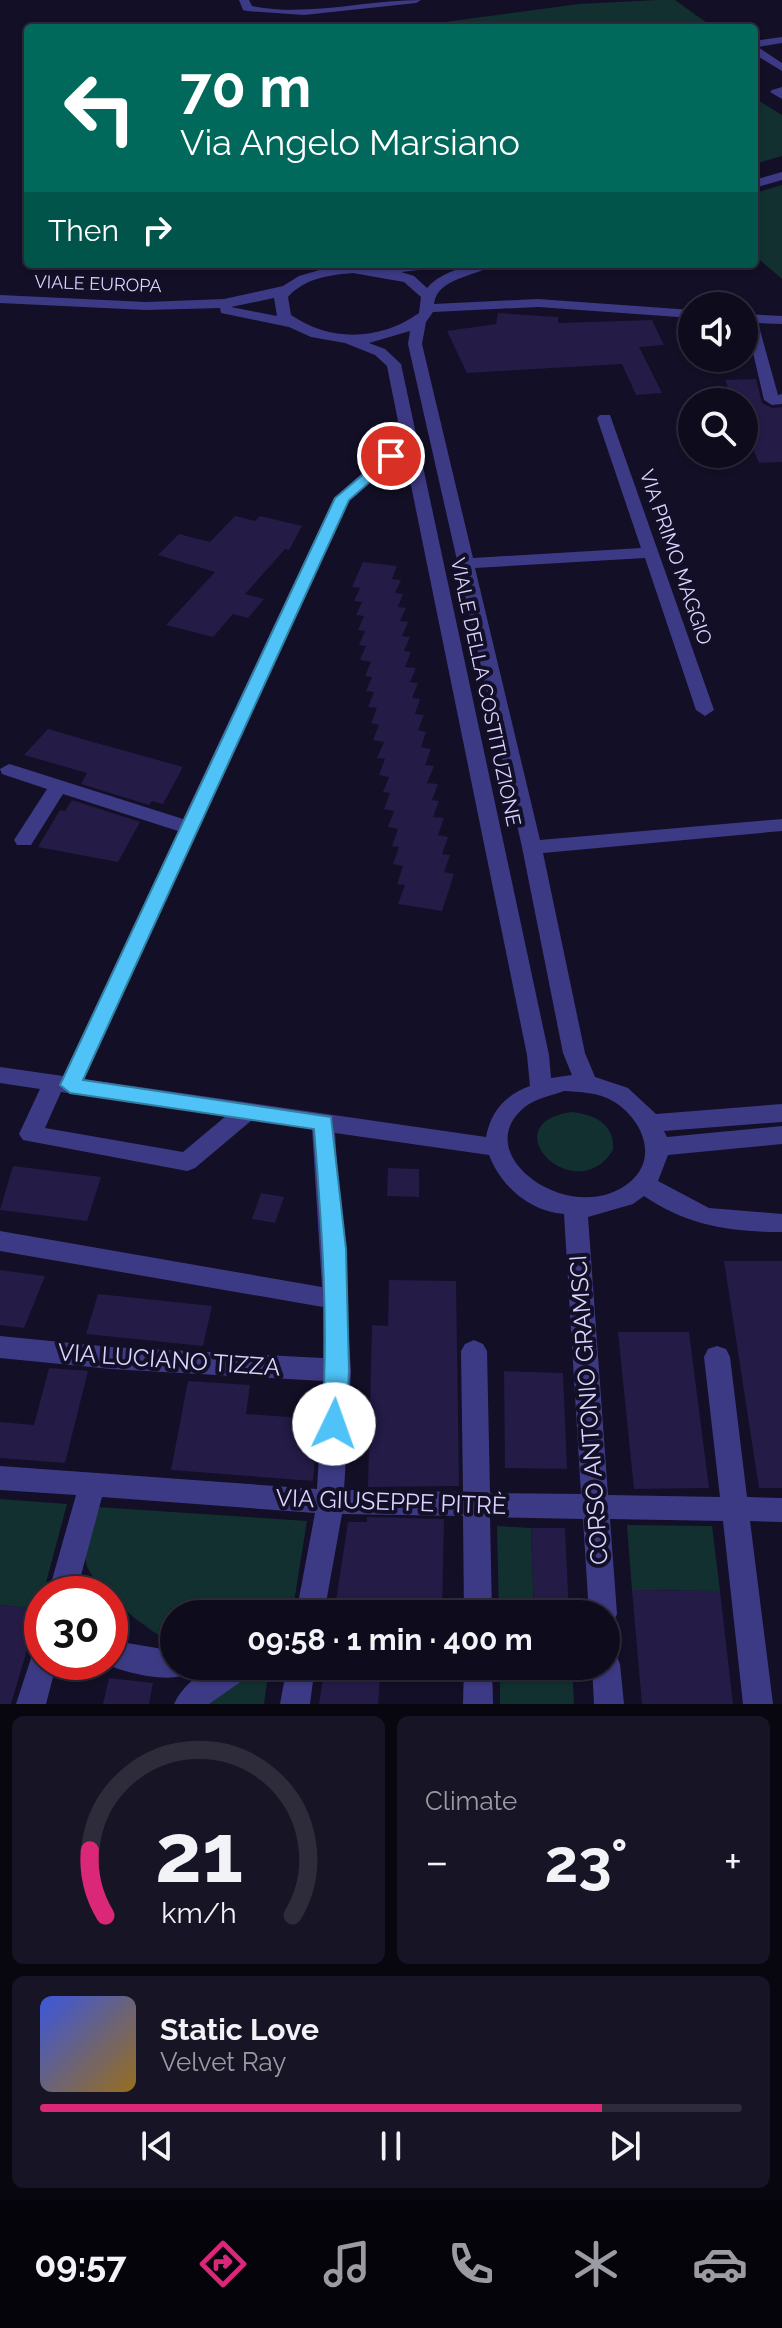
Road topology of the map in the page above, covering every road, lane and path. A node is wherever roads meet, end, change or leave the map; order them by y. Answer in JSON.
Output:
{"nodes":[{"id":1,"x":244,"y":0,"type":"edge"},
{"id":2,"x":416,"y":0,"type":"edge"},
{"id":3,"x":782,"y":40,"type":"edge"},
{"id":4,"x":758,"y":45,"type":"edge"},
{"id":5,"x":758,"y":49,"type":"edge"},
{"id":6,"x":782,"y":68,"type":"edge"},
{"id":7,"x":782,"y":163,"type":"edge"},
{"id":8,"x":758,"y":171,"type":"edge"},
{"id":9,"x":782,"y":176,"type":"edge"},
{"id":10,"x":758,"y":183,"type":"edge"},
{"id":11,"x":395,"y":268,"type":"edge"},
{"id":12,"x":477,"y":268,"type":"edge"},
{"id":13,"x":374,"y":270,"type":"junction"},
{"id":14,"x":285,"y":290,"type":"junction"},
{"id":15,"x":0,"y":299,"type":"edge"},
{"id":16,"x":195,"y":304,"type":"junction"},
{"id":17,"x":425,"y":308,"type":"junction"},
{"id":18,"x":678,"y":313,"type":"edge"},
{"id":19,"x":758,"y":319,"type":"edge"},
{"id":20,"x":782,"y":320,"type":"edge"},
{"id":21,"x":291,"y":323,"type":"junction"},
{"id":22,"x":344,"y":338,"type":"junction"},
{"id":23,"x":758,"y":354,"type":"edge"},
{"id":24,"x":782,"y":399,"type":"edge"},
{"id":25,"x":605,"y":418,"type":"dead end"},
{"id":26,"x":411,"y":448,"type":"junction"},
{"id":27,"x":651,"y":553,"type":"junction"},
{"id":28,"x":467,"y":563,"type":"junction"},
{"id":29,"x":705,"y":710,"type":"dead end"},
{"id":30,"x":9,"y":770,"type":"dead end"},
{"id":31,"x":58,"y":786,"type":"junction"},
{"id":32,"x":782,"y":825,"type":"edge"},
{"id":33,"x":189,"y":828,"type":"junction"},
{"id":34,"x":24,"y":840,"type":"dead end"},
{"id":35,"x":532,"y":847,"type":"junction"},
{"id":36,"x":0,"y":1075,"type":"edge"},
{"id":37,"x":586,"y":1083,"type":"junction"},
{"id":38,"x":62,"y":1084,"type":"junction"},
{"id":39,"x":541,"y":1087,"type":"junction"},
{"id":40,"x":248,"y":1111,"type":"junction"},
{"id":41,"x":782,"y":1113,"type":"edge"},
{"id":42,"x":323,"y":1123,"type":"junction"},
{"id":43,"x":652,"y":1123,"type":"junction"},
{"id":44,"x":782,"y":1135,"type":"edge"},
{"id":45,"x":494,"y":1147,"type":"junction"},
{"id":46,"x":658,"y":1147,"type":"junction"},
{"id":47,"x":644,"y":1184,"type":"junction"},
{"id":48,"x":575,"y":1207,"type":"junction"},
{"id":49,"x":782,"y":1223,"type":"edge"},
{"id":50,"x":0,"y":1241,"type":"edge"},
{"id":51,"x":336,"y":1299,"type":"junction"},
{"id":52,"x":0,"y":1347,"type":"edge"},
{"id":53,"x":474,"y":1351,"type":"dead end"},
{"id":54,"x":717,"y":1357,"type":"dead end"},
{"id":55,"x":338,"y":1371,"type":"junction"},
{"id":56,"x":0,"y":1478,"type":"edge"},
{"id":57,"x":92,"y":1486,"type":"junction"},
{"id":58,"x":330,"y":1502,"type":"junction"},
{"id":59,"x":595,"y":1506,"type":"junction"},
{"id":60,"x":479,"y":1507,"type":"junction"},
{"id":61,"x":734,"y":1508,"type":"junction"},
{"id":62,"x":782,"y":1510,"type":"edge"},
{"id":63,"x":67,"y":1576,"type":"edge"},
{"id":64,"x":312,"y":1600,"type":"edge"},
{"id":65,"x":478,"y":1600,"type":"edge"},
{"id":66,"x":602,"y":1600,"type":"edge"},
{"id":67,"x":128,"y":1657,"type":"edge"},
{"id":68,"x":160,"y":1663,"type":"edge"},
{"id":69,"x":38,"y":1680,"type":"edge"},
{"id":70,"x":219,"y":1680,"type":"edge"},
{"id":71,"x":299,"y":1680,"type":"edge"},
{"id":72,"x":478,"y":1680,"type":"edge"},
{"id":73,"x":607,"y":1680,"type":"edge"},
{"id":74,"x":197,"y":1695,"type":"edge"},
{"id":75,"x":31,"y":1704,"type":"edge"},
{"id":76,"x":295,"y":1704,"type":"edge"},
{"id":77,"x":478,"y":1704,"type":"edge"},
{"id":78,"x":609,"y":1704,"type":"edge"},
{"id":79,"x":758,"y":1704,"type":"edge"}],
"edges":[{"from":1,"to":2,"type":"street"},
{"from":3,"to":4,"type":"street"},
{"from":5,"to":6,"type":"street"},
{"from":7,"to":8,"type":"street"},
{"from":9,"to":10,"type":"street"},
{"from":11,"to":13,"type":"street"},
{"from":12,"to":17,"type":"street"},
{"from":13,"to":14,"type":"street","name":"VIALE EUROPA"},
{"from":13,"to":17,"type":"street"},
{"from":14,"to":16,"type":"street","name":"VIALE EUROPA"},
{"from":14,"to":21,"type":"street"},
{"from":15,"to":16,"type":"street","name":"VIALE EUROPA"},
{"from":16,"to":21,"type":"street","name":"VIALE EUROPA"},
{"from":17,"to":18,"type":"street"},
{"from":17,"to":22,"type":"street"},
{"from":17,"to":28,"type":"street","name":"VIALE DELLA COSTITUZIONE"},
{"from":19,"to":20,"type":"street"},
{"from":21,"to":22,"type":"street","name":"VIALE EUROPA"},
{"from":22,"to":26,"type":"street","name":"VIALE DELLA COSTITUZIONE"},
{"from":23,"to":24,"type":"street"},
{"from":25,"to":27,"type":"street","name":"VIA PRIMO MAGGIO"},
{"from":26,"to":33,"type":"street"},
{"from":26,"to":39,"type":"street","name":"VIALE DELLA COSTITUZIONE"},
{"from":27,"to":28,"type":"street"},
{"from":27,"to":29,"type":"street","name":"VIA PRIMO MAGGIO"},
{"from":28,"to":35,"type":"street","name":"VIALE DELLA COSTITUZIONE"},
{"from":30,"to":31,"type":"street"},
{"from":31,"to":33,"type":"street"},
{"from":31,"to":34,"type":"street"},
{"from":32,"to":35,"type":"street"},
{"from":33,"to":38,"type":"street"},
{"from":35,"to":37,"type":"street","name":"VIALE DELLA COSTITUZIONE"},
{"from":36,"to":38,"type":"street"},
{"from":37,"to":39,"type":"street"},
{"from":37,"to":43,"type":"street"},
{"from":38,"to":40,"type":"street"},
{"from":38,"to":40,"type":"street"},
{"from":39,"to":45,"type":"street"},
{"from":40,"to":42,"type":"street"},
{"from":41,"to":43,"type":"street"},
{"from":42,"to":45,"type":"street"},
{"from":42,"to":51,"type":"street"},
{"from":43,"to":46,"type":"street"},
{"from":44,"to":46,"type":"street"},
{"from":45,"to":48,"type":"street"},
{"from":46,"to":47,"type":"street"},
{"from":47,"to":48,"type":"street"},
{"from":47,"to":49,"type":"street"},
{"from":48,"to":59,"type":"street","name":"CORSO ANTONIO GRAMSCI"},
{"from":50,"to":51,"type":"street"},
{"from":51,"to":55,"type":"street"},
{"from":52,"to":55,"type":"street","name":"VIA LUCIANO TIZZA"},
{"from":53,"to":60,"type":"street"},
{"from":54,"to":61,"type":"street"},
{"from":55,"to":58,"type":"street"},
{"from":56,"to":57,"type":"street","name":"VIA GIUSEPPE PITRÈ"},
{"from":57,"to":58,"type":"street","name":"VIA GIUSEPPE PITRÈ"},
{"from":57,"to":63,"type":"street"},
{"from":58,"to":60,"type":"street","name":"VIA GIUSEPPE PITRÈ"},
{"from":58,"to":64,"type":"street"},
{"from":59,"to":60,"type":"street","name":"VIA GIUSEPPE PITRÈ"},
{"from":59,"to":61,"type":"street","name":"VIA GIUSEPPE PITRÈ"},
{"from":59,"to":66,"type":"street","name":"CORSO ANTONIO GRAMSCI"},
{"from":60,"to":65,"type":"street"},
{"from":61,"to":62,"type":"street","name":"VIA GIUSEPPE PITRÈ"},
{"from":61,"to":79,"type":"street"},
{"from":67,"to":68,"type":"street"},
{"from":69,"to":75,"type":"street"},
{"from":70,"to":74,"type":"street"},
{"from":71,"to":76,"type":"street"},
{"from":72,"to":77,"type":"street"},
{"from":73,"to":78,"type":"street"}]}
